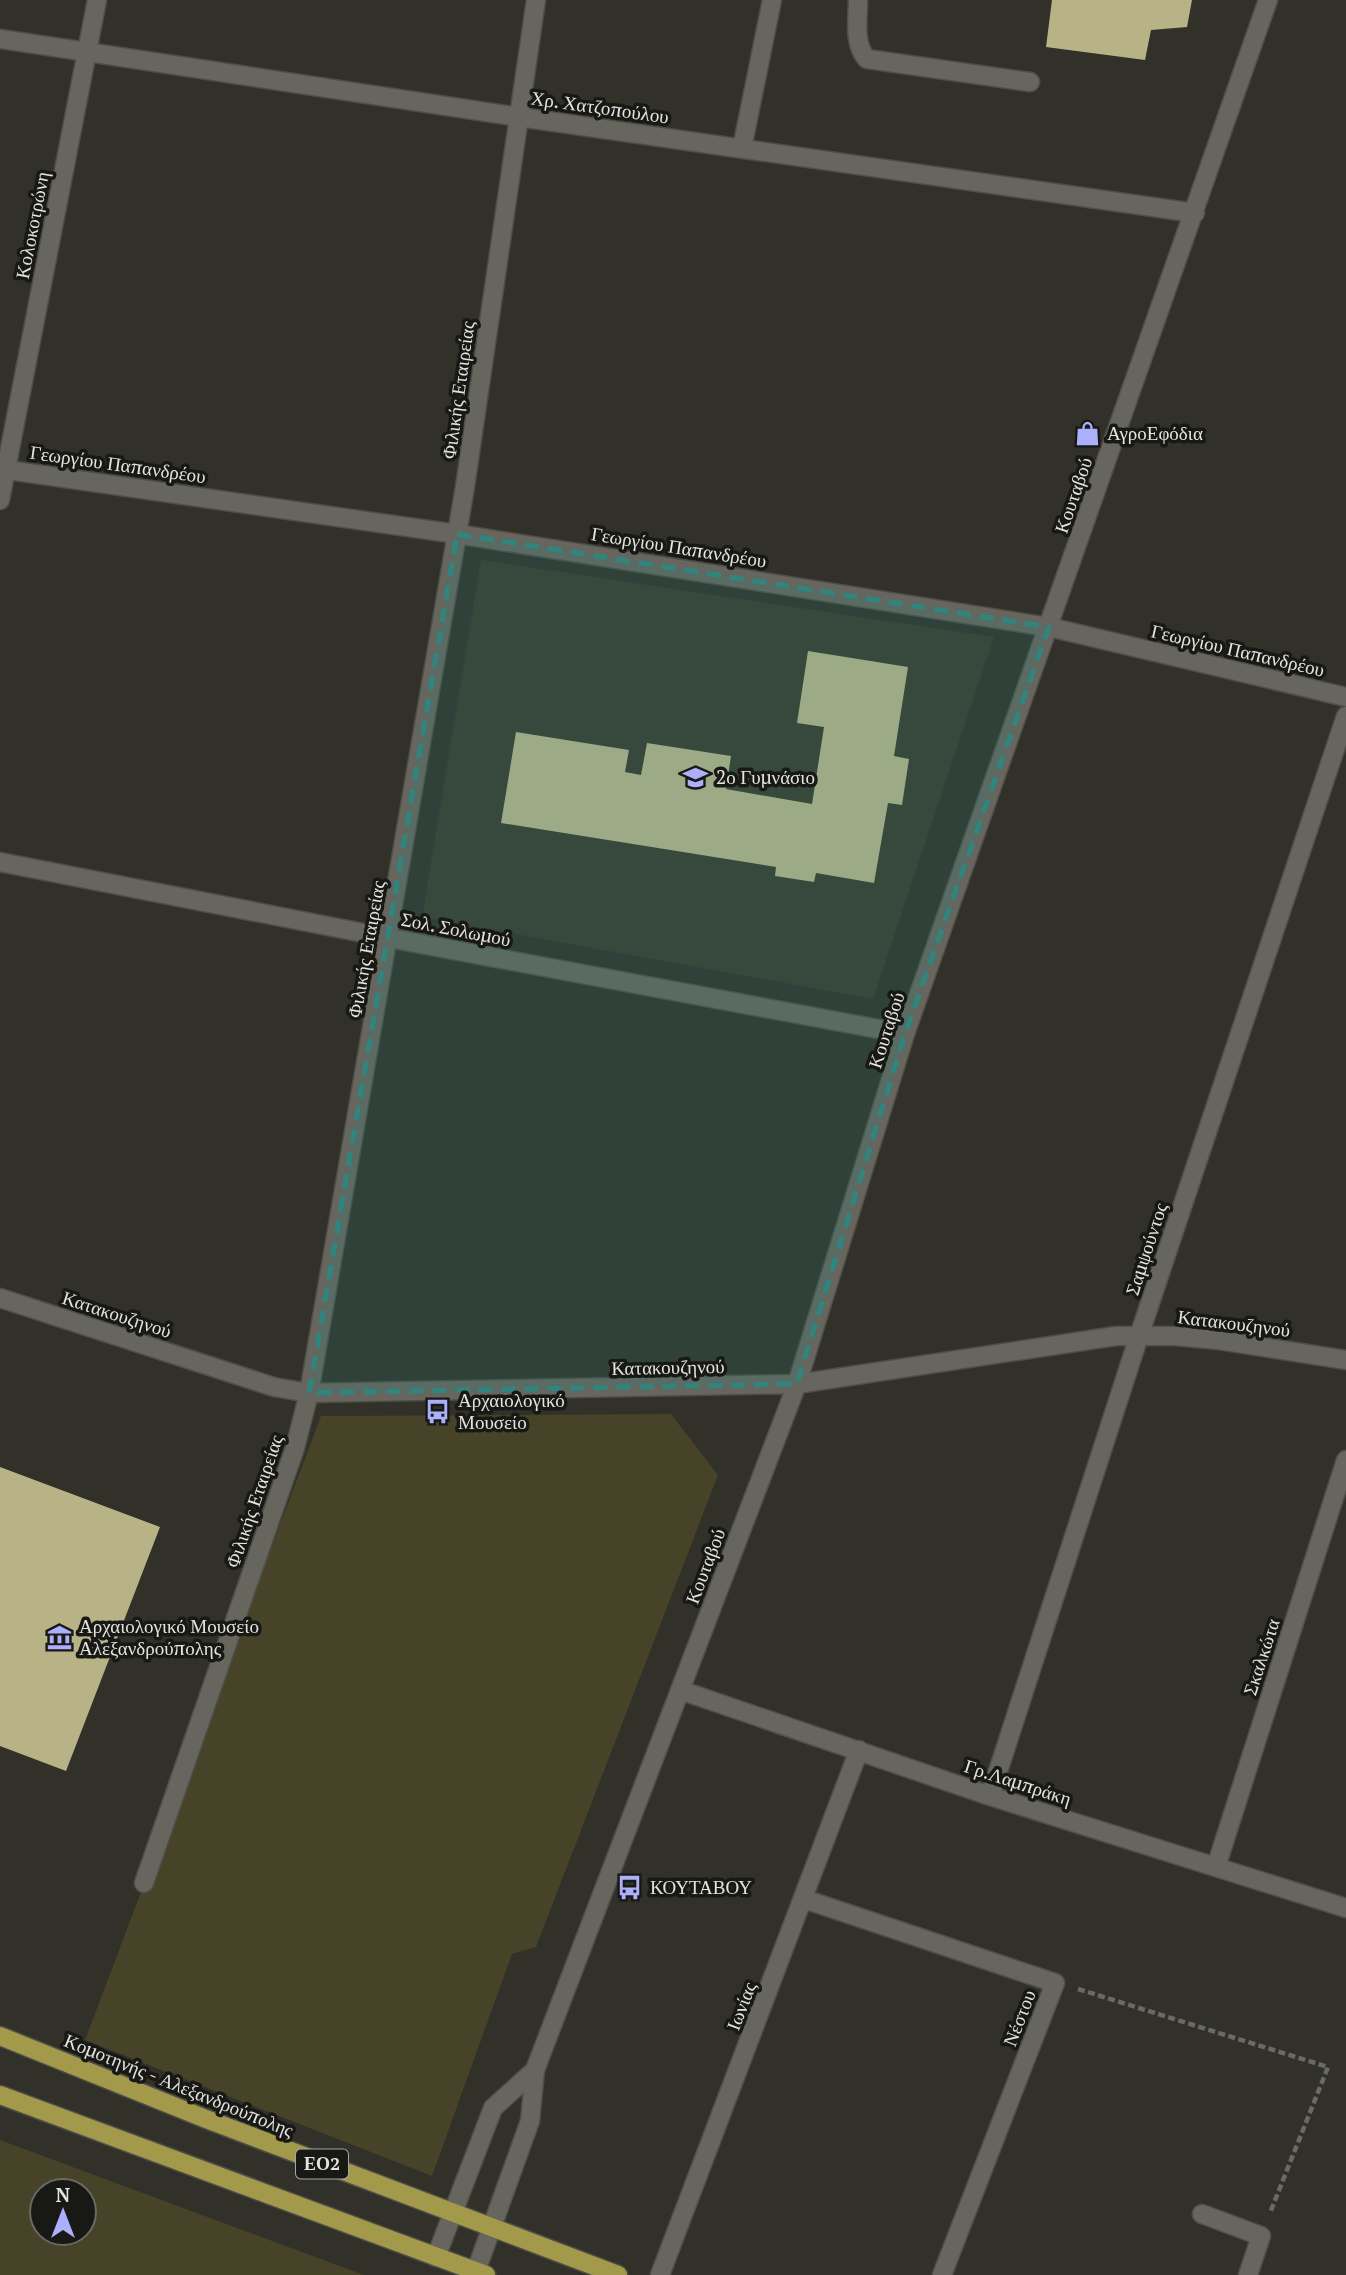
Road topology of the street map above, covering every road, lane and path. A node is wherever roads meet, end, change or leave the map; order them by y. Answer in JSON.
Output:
{"nodes":[{"id":1,"x":97,"y":0,"type":"edge"},
{"id":2,"x":536,"y":0,"type":"edge"},
{"id":3,"x":772,"y":0,"type":"edge"},
{"id":4,"x":858,"y":0,"type":"edge"},
{"id":5,"x":1268,"y":0,"type":"edge"},
{"id":6,"x":0,"y":38,"type":"edge"},
{"id":7,"x":87,"y":52,"type":"junction"},
{"id":8,"x":1030,"y":82,"type":"dead end"},
{"id":9,"x":519,"y":117,"type":"junction"},
{"id":10,"x":741,"y":148,"type":"junction"},
{"id":11,"x":1195,"y":213,"type":"junction"},
{"id":12,"x":3,"y":469,"type":"edge"},
{"id":13,"x":0,"y":500,"type":"edge"},
{"id":14,"x":457,"y":534,"type":"junction"},
{"id":15,"x":1049,"y":627,"type":"junction"},
{"id":16,"x":1346,"y":697,"type":"edge"},
{"id":17,"x":1346,"y":716,"type":"edge"},
{"id":18,"x":0,"y":862,"type":"edge"},
{"id":19,"x":389,"y":938,"type":"junction"},
{"id":20,"x":905,"y":1034,"type":"junction"},
{"id":21,"x":0,"y":1298,"type":"edge"},
{"id":22,"x":1139,"y":1336,"type":"junction"},
{"id":23,"x":1346,"y":1360,"type":"edge"},
{"id":24,"x":797,"y":1384,"type":"junction"},
{"id":25,"x":309,"y":1393,"type":"junction"},
{"id":26,"x":1346,"y":1460,"type":"edge"},
{"id":27,"x":680,"y":1690,"type":"junction"},
{"id":28,"x":859,"y":1750,"type":"junction"},
{"id":29,"x":990,"y":1796,"type":"junction"},
{"id":30,"x":1216,"y":1867,"type":"junction"},
{"id":31,"x":144,"y":1883,"type":"dead end"},
{"id":32,"x":804,"y":1899,"type":"junction"},
{"id":33,"x":1346,"y":1908,"type":"edge"},
{"id":34,"x":1055,"y":1983,"type":"junction"},
{"id":35,"x":0,"y":2036,"type":"edge"},
{"id":36,"x":536,"y":2070,"type":"junction"},
{"id":37,"x":0,"y":2095,"type":"edge"},
{"id":38,"x":453,"y":2214,"type":"junction"},
{"id":39,"x":1202,"y":2214,"type":"dead end"},
{"id":40,"x":491,"y":2228,"type":"junction"},
{"id":41,"x":1261,"y":2236,"type":"junction"},
{"id":42,"x":436,"y":2256,"type":"junction"},
{"id":43,"x":481,"y":2273,"type":"edge"},
{"id":44,"x":618,"y":2275,"type":"edge"},
{"id":45,"x":660,"y":2275,"type":"edge"},
{"id":46,"x":942,"y":2275,"type":"edge"},
{"id":47,"x":1248,"y":2275,"type":"edge"}],
"edges":[{"from":1,"to":7,"type":"street","name":"Κολοκοτρώνη"},
{"from":2,"to":9,"type":"street","name":"Φιλικής Εταιρείας"},
{"from":3,"to":10,"type":"street"},
{"from":4,"to":8,"type":"street"},
{"from":5,"to":11,"type":"street","name":"Κουταβού"},
{"from":6,"to":7,"type":"street","name":"Χρ. Χατζοπούλου"},
{"from":7,"to":9,"type":"street","name":"Χρ. Χατζοπούλου"},
{"from":7,"to":12,"type":"street","name":"Κολοκοτρώνη"},
{"from":9,"to":10,"type":"street","name":"Χρ. Χατζοπούλου"},
{"from":9,"to":14,"type":"street","name":"Φιλικής Εταιρείας"},
{"from":10,"to":11,"type":"street","name":"Χρ. Χατζοπούλου"},
{"from":11,"to":15,"type":"street","name":"Κουταβού"},
{"from":12,"to":13,"type":"street","name":"Κολοκοτρώνη"},
{"from":12,"to":14,"type":"street","name":"Γεωργίου Παπανδρέου"},
{"from":14,"to":15,"type":"street","name":"Γεωργίου Παπανδρέου"},
{"from":14,"to":19,"type":"street","name":"Φιλικής Εταιρείας"},
{"from":15,"to":16,"type":"street","name":"Γεωργίου Παπανδρέου"},
{"from":15,"to":20,"type":"street","name":"Κουταβού"},
{"from":17,"to":22,"type":"street","name":"Σαμψούντος"},
{"from":18,"to":19,"type":"street","name":"Σολ. Σολωμού"},
{"from":19,"to":20,"type":"street","name":"Σολ. Σολωμού"},
{"from":19,"to":25,"type":"street","name":"Φιλικής Εταιρείας"},
{"from":20,"to":24,"type":"street","name":"Κουταβού"},
{"from":21,"to":25,"type":"street","name":"Κατακουζηνού"},
{"from":22,"to":23,"type":"street","name":"Κατακουζηνού"},
{"from":22,"to":24,"type":"street","name":"Κατακουζηνού"},
{"from":22,"to":29,"type":"street","name":"Σαμψούντος"},
{"from":24,"to":25,"type":"street","name":"Κατακουζηνού"},
{"from":24,"to":27,"type":"street","name":"Κουταβού"},
{"from":25,"to":31,"type":"street","name":"Φιλικής Εταιρείας"},
{"from":26,"to":30,"type":"street","name":"Σκαλκώτα"},
{"from":27,"to":28,"type":"street","name":"Γρ.Λαμπράκη"},
{"from":27,"to":36,"type":"street","name":"Κουταβού"},
{"from":28,"to":29,"type":"street","name":"Γρ.Λαμπράκη"},
{"from":28,"to":32,"type":"street","name":"Ιωνίας"},
{"from":29,"to":30,"type":"street","name":"Γρ.Λαμπράκη"},
{"from":30,"to":33,"type":"street","name":"Γρ.Λαμπράκη"},
{"from":32,"to":34,"type":"street","name":"Νέστου"},
{"from":32,"to":45,"type":"street","name":"Ιωνίας"},
{"from":34,"to":41,"type":"path"},
{"from":34,"to":46,"type":"street","name":"Νέστου"},
{"from":35,"to":38,"type":"main road","name":"Κομοτηνής - Αλεξανδρούπολης","number":"ΕΟ2"},
{"from":36,"to":38,"type":"street"},
{"from":36,"to":40,"type":"street"},
{"from":37,"to":42,"type":"main road","number":"ΕΟ2"},
{"from":38,"to":40,"type":"main road","name":"Κομοτηνής - Αλεξανδρούπολης","number":"ΕΟ2"},
{"from":38,"to":42,"type":"street"},
{"from":39,"to":41,"type":"street"},
{"from":40,"to":43,"type":"street"},
{"from":40,"to":44,"type":"main road","name":"Κομοτηνής - Αλεξανδρούπολης","number":"ΕΟ2"},
{"from":41,"to":47,"type":"street"},
{"from":42,"to":43,"type":"main road","number":"ΕΟ2"}]}
